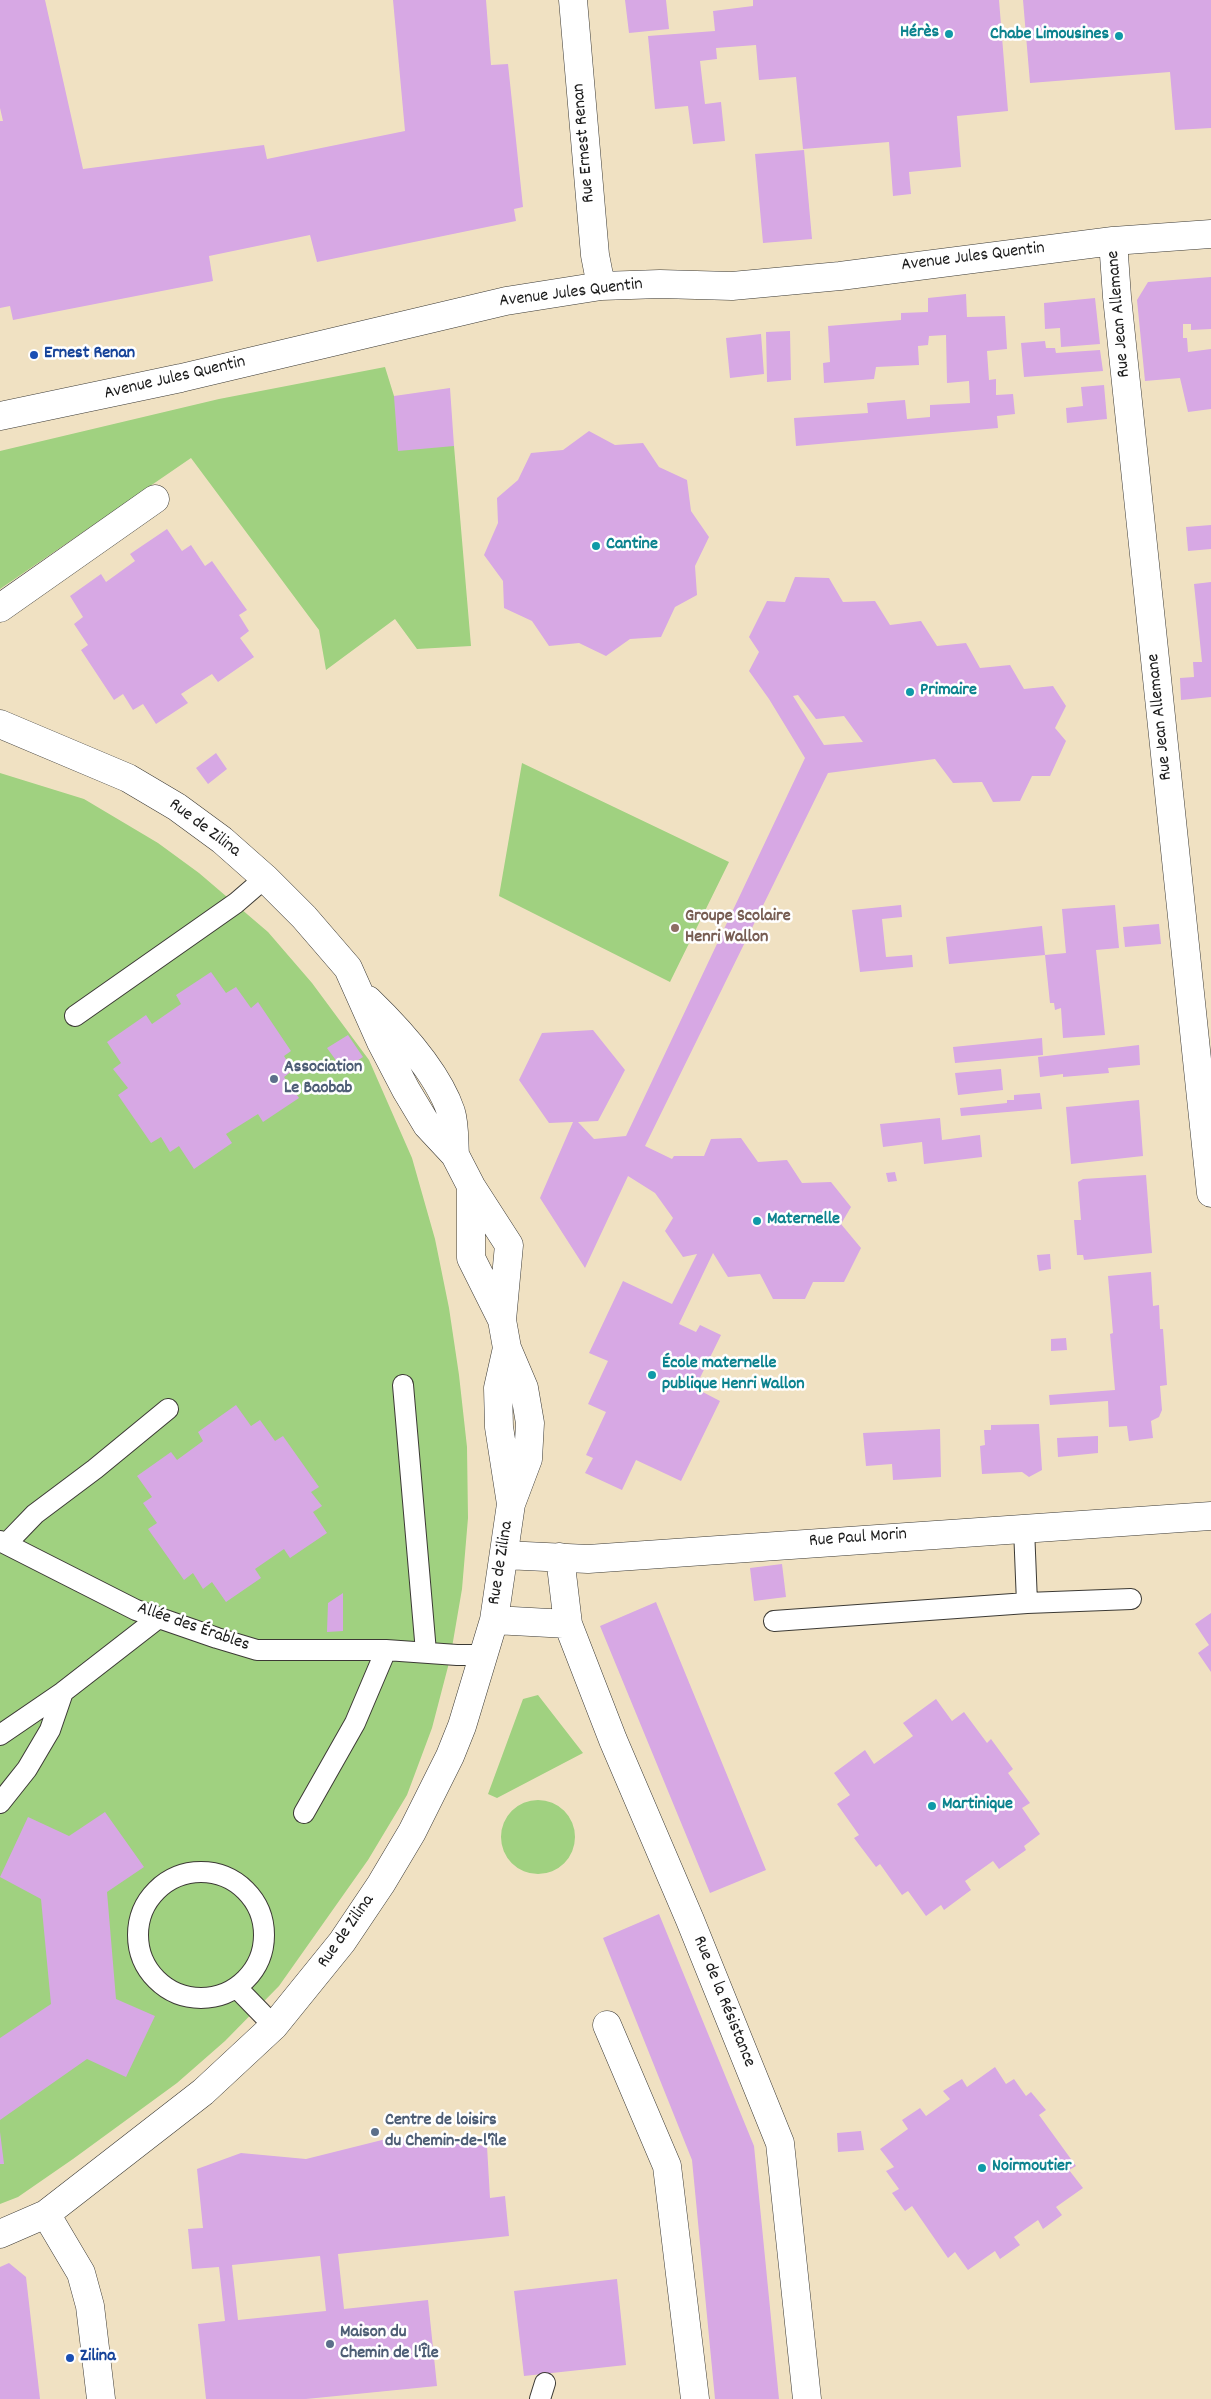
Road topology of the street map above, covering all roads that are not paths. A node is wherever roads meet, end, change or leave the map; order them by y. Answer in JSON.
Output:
{"nodes":[{"id":1,"x":572,"y":0,"type":"edge"},
{"id":2,"x":1211,"y":234,"type":"edge"},
{"id":3,"x":1113,"y":241,"type":"junction"},
{"id":4,"x":601,"y":286,"type":"junction"},
{"id":5,"x":0,"y":416,"type":"edge"},
{"id":6,"x":155,"y":499,"type":"dead end"},
{"id":7,"x":0,"y":608,"type":"edge"},
{"id":8,"x":0,"y":724,"type":"edge"},
{"id":9,"x":265,"y":878,"type":"junction"},
{"id":10,"x":75,"y":1016,"type":"dead end"},
{"id":11,"x":471,"y":1186,"type":"junction"},
{"id":12,"x":1211,"y":1193,"type":"edge"},
{"id":13,"x":502,"y":1320,"type":"junction"},
{"id":14,"x":402,"y":1384,"type":"dead end"},
{"id":15,"x":168,"y":1409,"type":"dead end"},
{"id":16,"x":1211,"y":1516,"type":"edge"},
{"id":17,"x":1024,"y":1528,"type":"junction"},
{"id":18,"x":3,"y":1542,"type":"edge"},
{"id":19,"x":504,"y":1555,"type":"junction"},
{"id":20,"x":560,"y":1557,"type":"junction"},
{"id":21,"x":1131,"y":1599,"type":"dead end"},
{"id":22,"x":1027,"y":1603,"type":"junction"},
{"id":23,"x":158,"y":1619,"type":"junction"},
{"id":24,"x":494,"y":1620,"type":"junction"},
{"id":25,"x":774,"y":1621,"type":"dead end"},
{"id":26,"x":568,"y":1624,"type":"junction"},
{"id":27,"x":386,"y":1650,"type":"junction"},
{"id":28,"x":426,"y":1652,"type":"junction"},
{"id":29,"x":484,"y":1655,"type":"junction"},
{"id":30,"x":63,"y":1692,"type":"junction"},
{"id":31,"x":0,"y":1735,"type":"edge"},
{"id":32,"x":0,"y":1803,"type":"edge"},
{"id":33,"x":304,"y":1813,"type":"dead end"},
{"id":34,"x":237,"y":1988,"type":"junction"},
{"id":35,"x":607,"y":2025,"type":"dead end"},
{"id":36,"x":274,"y":2026,"type":"junction"},
{"id":37,"x":46,"y":2214,"type":"junction"},
{"id":38,"x":0,"y":2234,"type":"edge"},
{"id":39,"x":101,"y":2399,"type":"edge"},
{"id":40,"x":695,"y":2399,"type":"edge"},
{"id":41,"x":807,"y":2399,"type":"edge"}],
"edges":[{"from":1,"to":4,"type":"street","name":"Rue Ernest Renan"},
{"from":2,"to":3,"type":"street","name":"Avenue Jules Quentin"},
{"from":3,"to":4,"type":"street","name":"Avenue Jules Quentin"},
{"from":3,"to":12,"type":"street","name":"Rue Jean Allemane"},
{"from":4,"to":5,"type":"street","name":"Avenue Jules Quentin"},
{"from":6,"to":7,"type":"street"},
{"from":8,"to":9,"type":"street","name":"Rue de Zilina"},
{"from":9,"to":10,"type":"lane"},
{"from":9,"to":11,"type":"street","name":"Rue de Zilina"},
{"from":11,"to":13,"type":"street","name":"Rue de Zilina"},
{"from":11,"to":13,"type":"street","name":"Rue de Zilina"},
{"from":13,"to":19,"type":"street","name":"Rue de Zilina"},
{"from":14,"to":28,"type":"lane"},
{"from":15,"to":18,"type":"lane","name":"Allée des Érables"},
{"from":16,"to":17,"type":"street","name":"Rue Paul Morin"},
{"from":17,"to":20,"type":"street","name":"Rue Paul Morin"},
{"from":17,"to":22,"type":"lane"},
{"from":18,"to":23,"type":"lane","name":"Allée des Érables"},
{"from":19,"to":20,"type":"street","name":"Rue Paul Morin"},
{"from":19,"to":24,"type":"street","name":"Rue de Zilina"},
{"from":20,"to":26,"type":"street","name":"Rue de la Résistance"},
{"from":21,"to":22,"type":"lane"},
{"from":22,"to":25,"type":"lane"},
{"from":23,"to":27,"type":"lane","name":"Allée des Érables"},
{"from":23,"to":30,"type":"lane"},
{"from":24,"to":26,"type":"street"},
{"from":24,"to":29,"type":"street","name":"Rue de Zilina"},
{"from":26,"to":41,"type":"street","name":"Rue de la Résistance"},
{"from":27,"to":28,"type":"lane","name":"Allée des Érables"},
{"from":27,"to":33,"type":"lane"},
{"from":28,"to":29,"type":"lane","name":"Allée des Érables"},
{"from":29,"to":36,"type":"street","name":"Rue de Zilina"},
{"from":30,"to":31,"type":"lane"},
{"from":30,"to":32,"type":"lane"},
{"from":34,"to":34,"type":"lane"},
{"from":34,"to":36,"type":"lane"},
{"from":35,"to":40,"type":"street"},
{"from":36,"to":37,"type":"street","name":"Rue de Zilina"},
{"from":37,"to":38,"type":"street","name":"Rue de Zilina"},
{"from":37,"to":39,"type":"street"}]}
